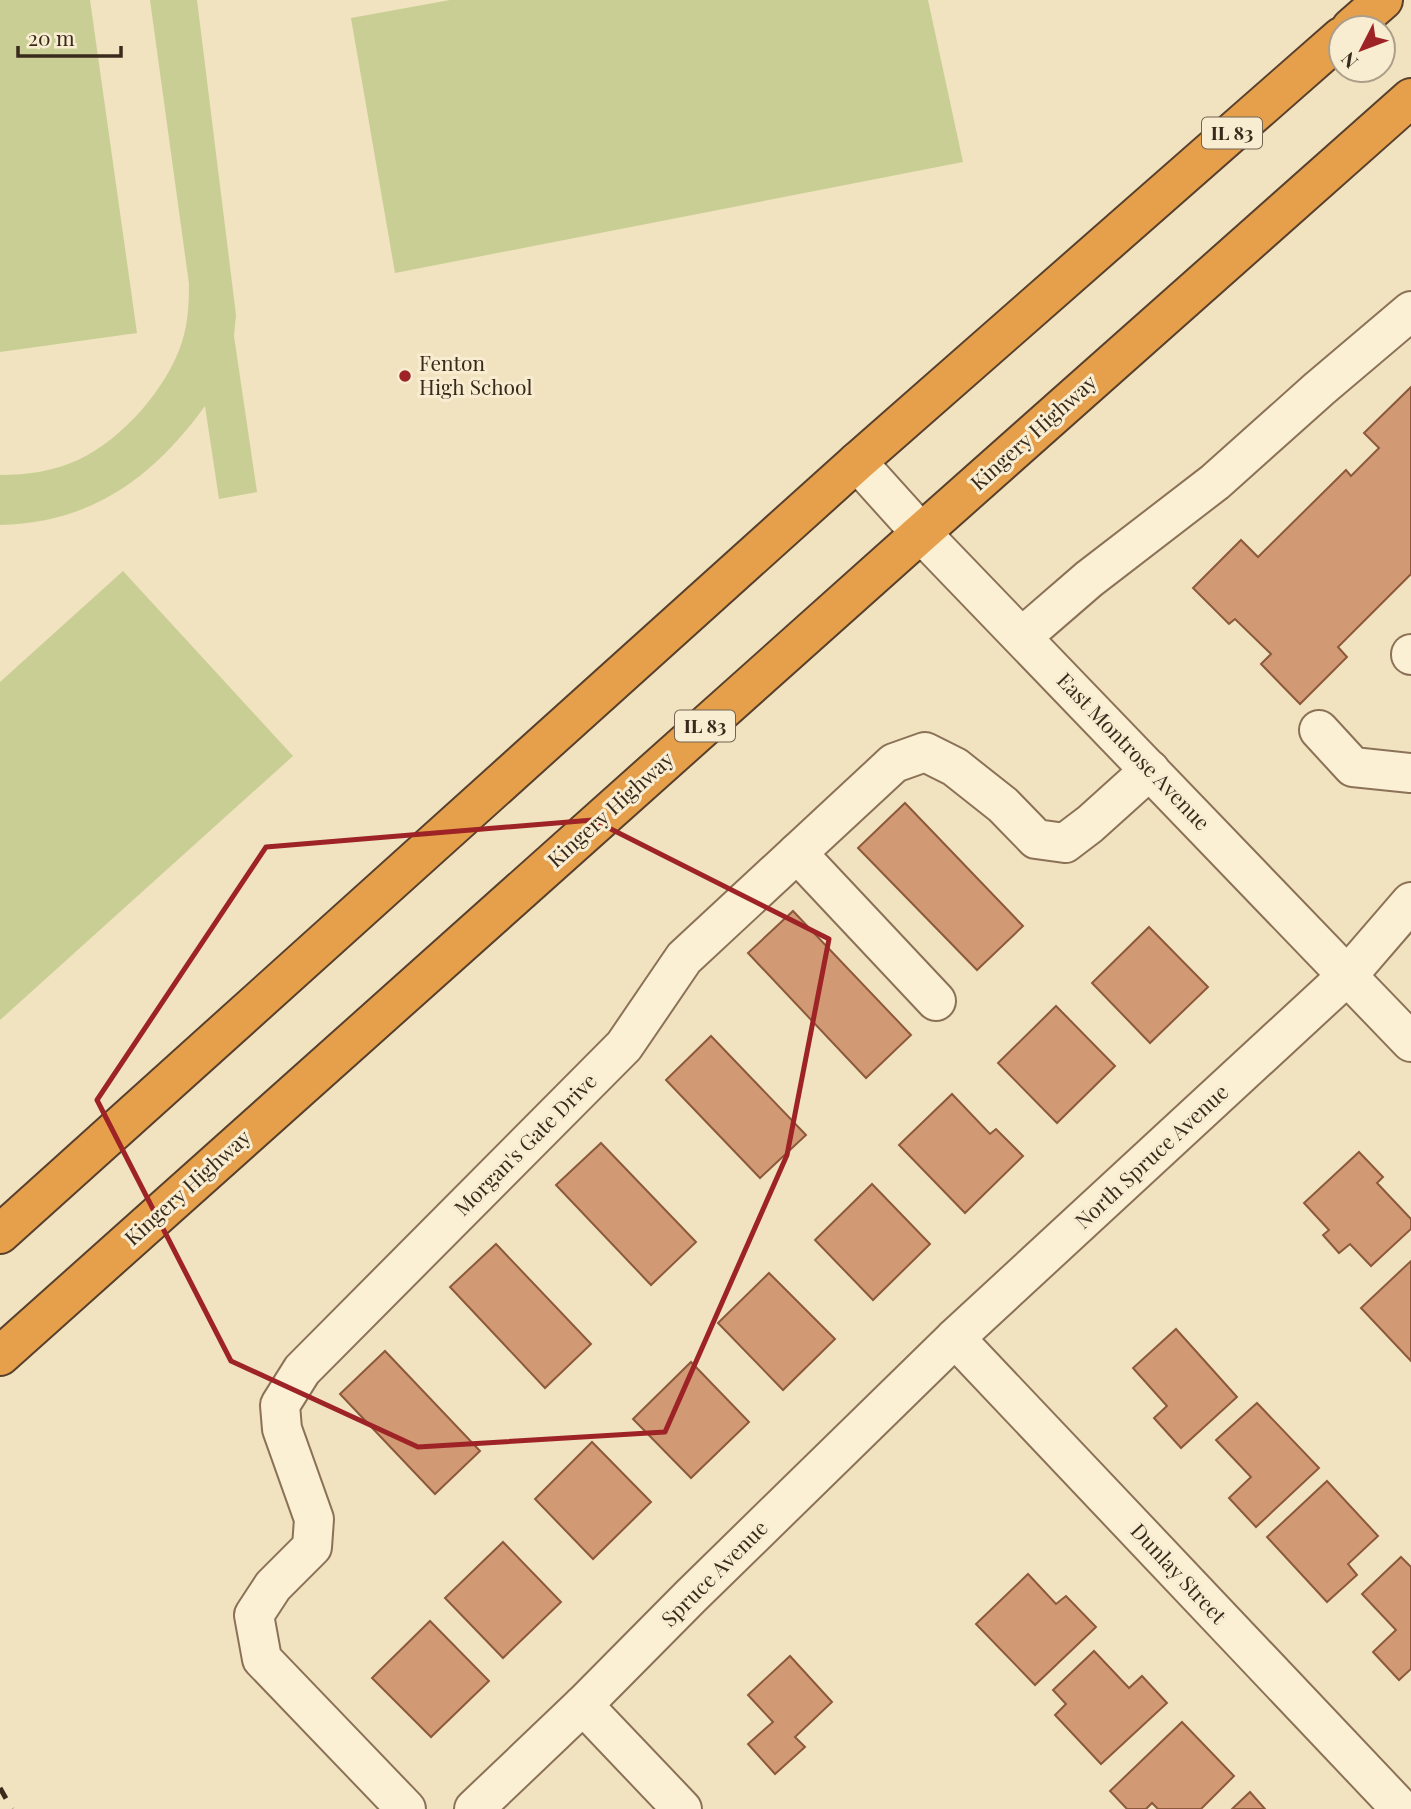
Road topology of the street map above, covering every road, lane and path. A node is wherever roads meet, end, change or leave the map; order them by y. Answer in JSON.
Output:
{"nodes":[{"id":1,"x":1383,"y":0,"type":"edge"},
{"id":2,"x":1367,"y":14,"type":"edge"},
{"id":3,"x":1327,"y":49,"type":"edge"},
{"id":4,"x":1411,"y":98,"type":"edge"},
{"id":5,"x":1411,"y":311,"type":"edge"},
{"id":6,"x":857,"y":462,"type":"junction"},
{"id":7,"x":921,"y":533,"type":"junction"},
{"id":8,"x":1022,"y":637,"type":"junction"},
{"id":9,"x":1319,"y":730,"type":"dead end"},
{"id":10,"x":1150,"y":770,"type":"junction"},
{"id":11,"x":1411,"y":773,"type":"edge"},
{"id":12,"x":797,"y":852,"type":"junction"},
{"id":13,"x":1408,"y":909,"type":"edge"},
{"id":14,"x":1348,"y":975,"type":"junction"},
{"id":15,"x":936,"y":1001,"type":"dead end"},
{"id":16,"x":1411,"y":1042,"type":"edge"},
{"id":17,"x":0,"y":1234,"type":"edge"},
{"id":18,"x":955,"y":1338,"type":"junction"},
{"id":19,"x":0,"y":1356,"type":"edge"},
{"id":20,"x":583,"y":1705,"type":"junction"},
{"id":21,"x":406,"y":1809,"type":"edge"},
{"id":22,"x":474,"y":1809,"type":"edge"},
{"id":23,"x":682,"y":1809,"type":"edge"},
{"id":24,"x":1401,"y":1809,"type":"edge"}],
"edges":[{"from":1,"to":2,"type":"highway"},
{"from":3,"to":6,"type":"highway","number":"IL 83"},
{"from":4,"to":7,"type":"highway","name":"Kingery Highway","number":"IL 83"},
{"from":5,"to":8,"type":"street"},
{"from":6,"to":7,"type":"street","name":"East Montrose Avenue"},
{"from":6,"to":17,"type":"highway","number":"IL 83"},
{"from":7,"to":8,"type":"street","name":"East Montrose Avenue"},
{"from":7,"to":19,"type":"highway","name":"Kingery Highway","number":"IL 83"},
{"from":8,"to":10,"type":"street","name":"East Montrose Avenue"},
{"from":9,"to":11,"type":"street"},
{"from":10,"to":12,"type":"street","name":"Morgan's Gate Drive"},
{"from":10,"to":14,"type":"street","name":"East Montrose Avenue"},
{"from":12,"to":15,"type":"street"},
{"from":12,"to":21,"type":"street","name":"Morgan's Gate Drive"},
{"from":13,"to":14,"type":"street","name":"North Spruce Avenue"},
{"from":14,"to":16,"type":"street","name":"East Montrose Avenue"},
{"from":14,"to":18,"type":"street","name":"North Spruce Avenue"},
{"from":18,"to":20,"type":"street","name":"Spruce Avenue"},
{"from":18,"to":24,"type":"street","name":"Dunlay Street"},
{"from":20,"to":22,"type":"street","name":"Spruce Avenue"},
{"from":20,"to":23,"type":"street"}]}
